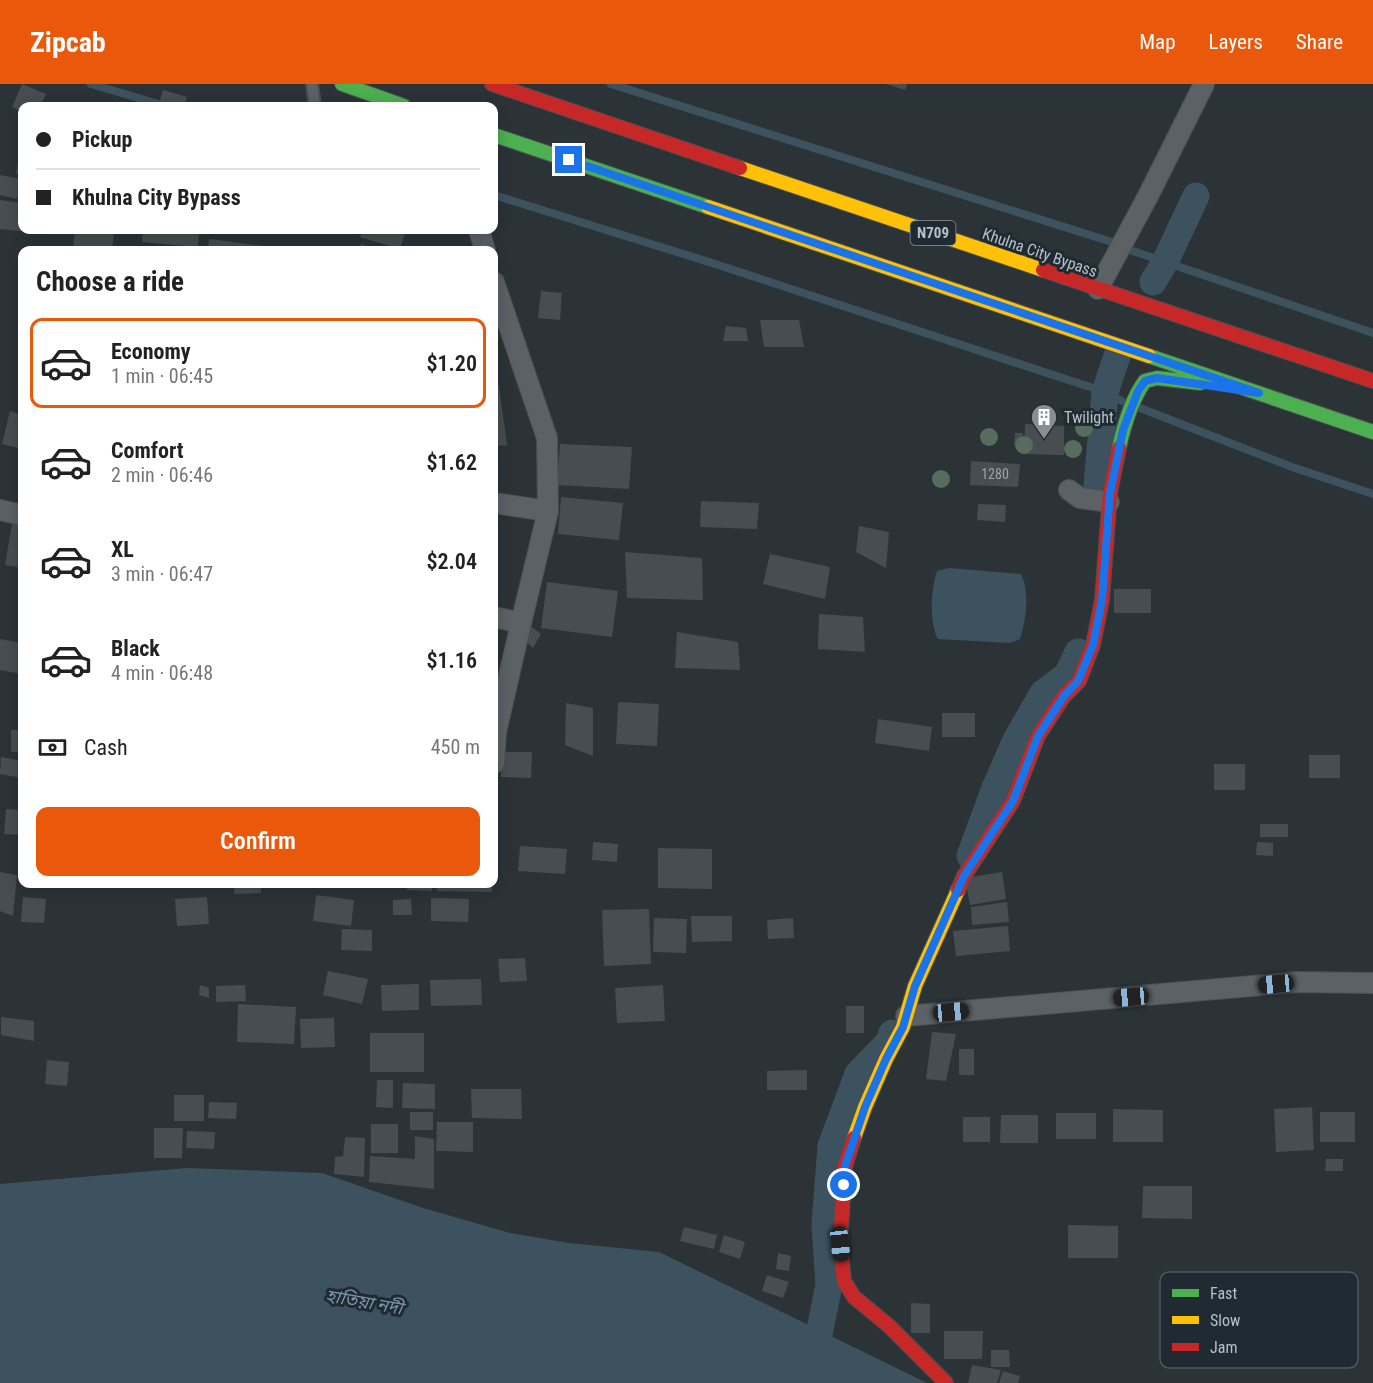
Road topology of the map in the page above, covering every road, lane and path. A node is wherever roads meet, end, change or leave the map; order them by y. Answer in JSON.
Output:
{"nodes":[{"id":1,"x":312,"y":84,"type":"edge"},
{"id":2,"x":342,"y":84,"type":"edge"},
{"id":3,"x":492,"y":84,"type":"edge"},
{"id":4,"x":1204,"y":84,"type":"edge"},
{"id":5,"x":314,"y":102,"type":"edge"},
{"id":6,"x":393,"y":102,"type":"edge"},
{"id":7,"x":498,"y":136,"type":"edge"},
{"id":8,"x":1098,"y":289,"type":"junction"},
{"id":9,"x":498,"y":294,"type":"edge"},
{"id":10,"x":1373,"y":381,"type":"edge"},
{"id":11,"x":1259,"y":393,"type":"junction"},
{"id":12,"x":1373,"y":432,"type":"edge"},
{"id":13,"x":1069,"y":490,"type":"dead end"},
{"id":14,"x":1109,"y":502,"type":"junction"},
{"id":15,"x":498,"y":504,"type":"edge"},
{"id":16,"x":0,"y":510,"type":"edge"},
{"id":17,"x":548,"y":512,"type":"junction"},
{"id":18,"x":18,"y":514,"type":"edge"},
{"id":19,"x":498,"y":618,"type":"edge"},
{"id":20,"x":521,"y":622,"type":"junction"},
{"id":21,"x":498,"y":719,"type":"edge"},
{"id":22,"x":1373,"y":983,"type":"edge"},
{"id":23,"x":906,"y":1016,"type":"junction"},
{"id":24,"x":946,"y":1383,"type":"edge"}],
"edges":[{"from":1,"to":5,"type":"lane"},
{"from":2,"to":6,"type":"main road"},
{"from":3,"to":8,"type":"main road","name":"Khulna City Bypass","number":"N709"},
{"from":4,"to":8,"type":"street"},
{"from":7,"to":11,"type":"main road"},
{"from":8,"to":10,"type":"main road","name":"Khulna City Bypass","number":"N709"},
{"from":9,"to":17,"type":"street"},
{"from":11,"to":12,"type":"main road"},
{"from":11,"to":14,"type":"main road"},
{"from":13,"to":14,"type":"street"},
{"from":14,"to":23,"type":"main road"},
{"from":15,"to":17,"type":"street"},
{"from":16,"to":18,"type":"street"},
{"from":17,"to":20,"type":"street"},
{"from":19,"to":20,"type":"street"},
{"from":20,"to":21,"type":"street"},
{"from":22,"to":23,"type":"street"},
{"from":23,"to":24,"type":"main road"}]}
